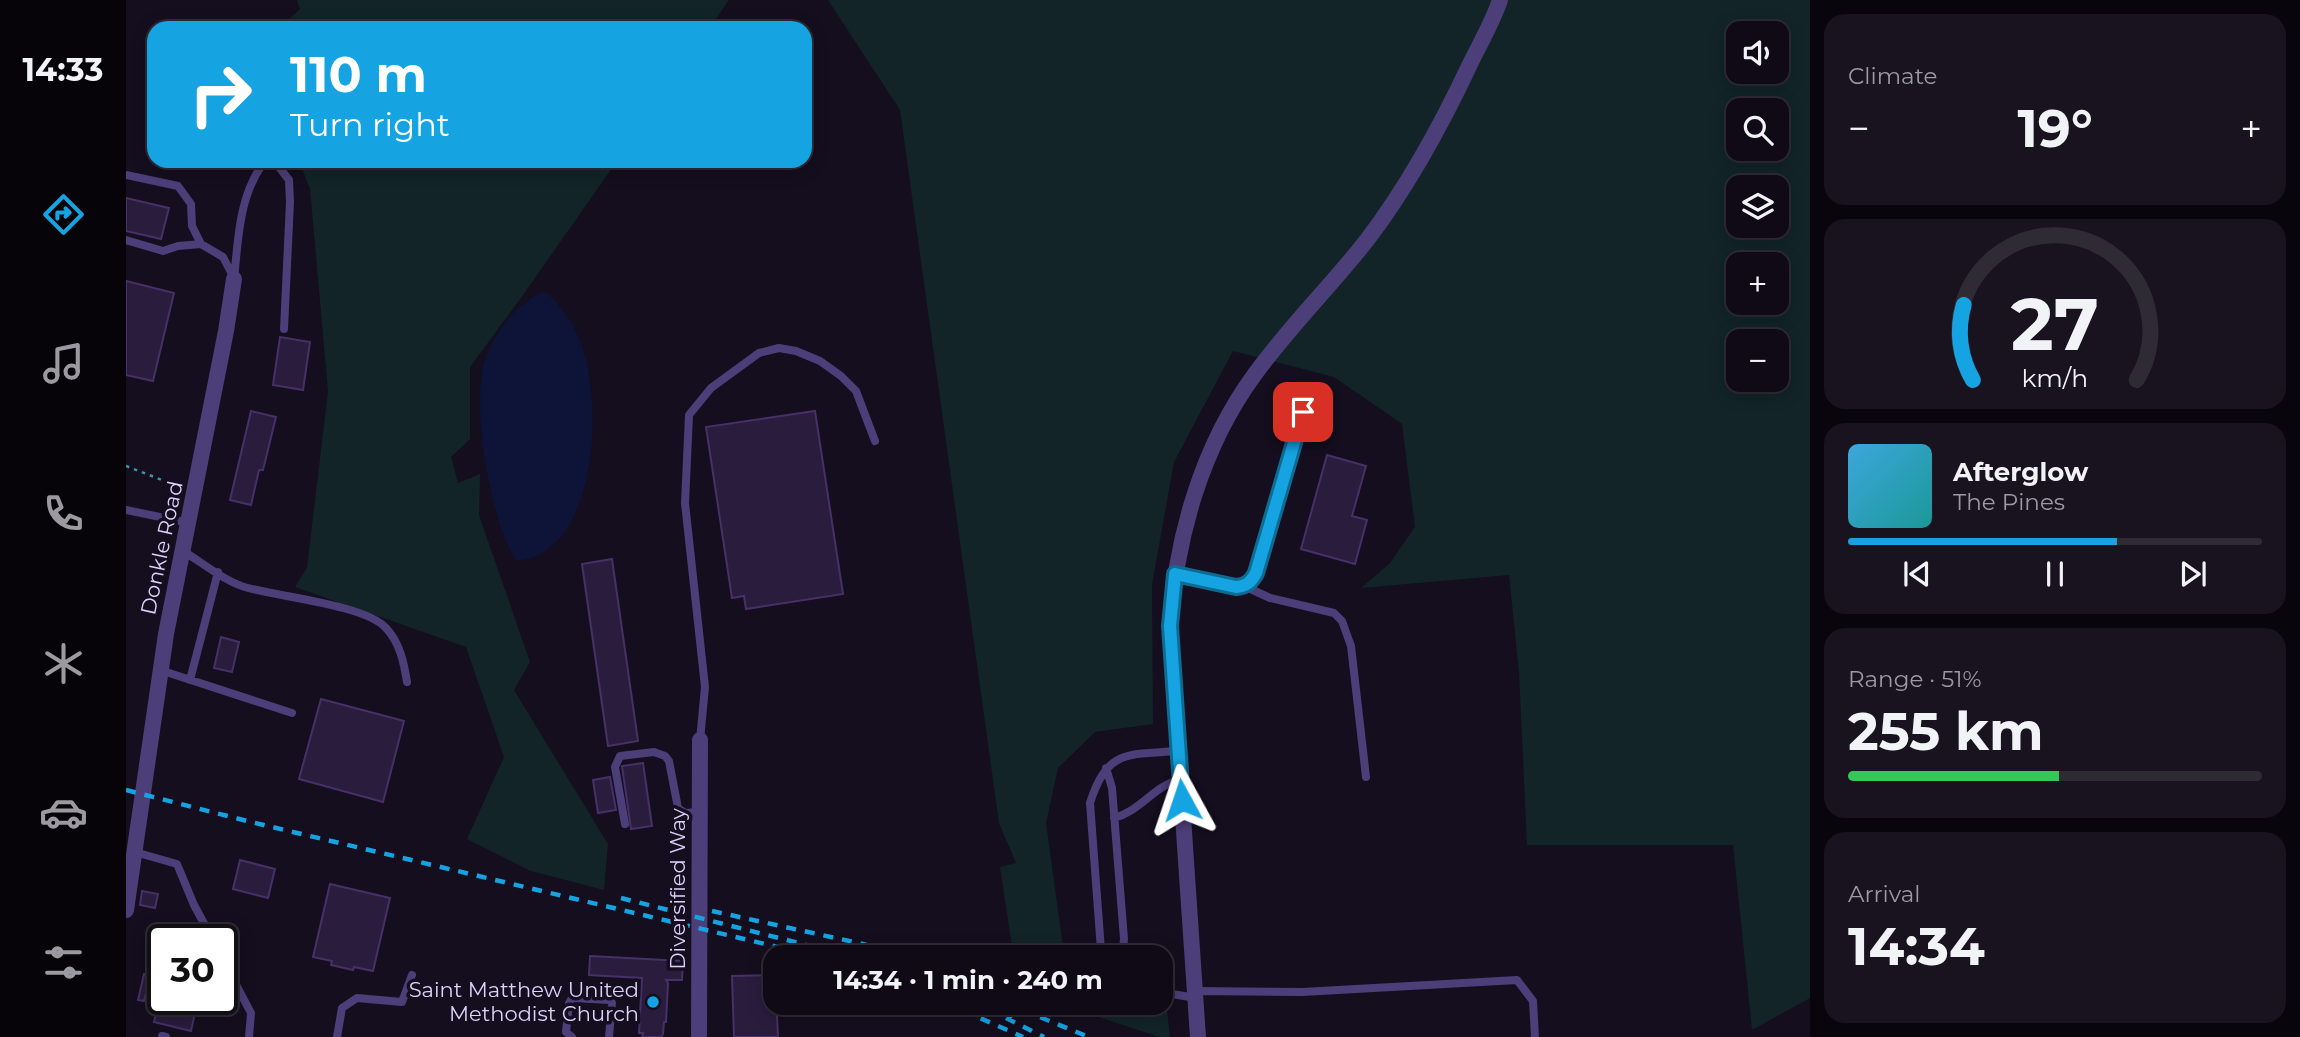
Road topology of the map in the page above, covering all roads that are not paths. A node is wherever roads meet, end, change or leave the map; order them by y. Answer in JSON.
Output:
{"nodes":[{"id":1,"x":1500,"y":0,"type":"edge"},
{"id":2,"x":260,"y":168,"type":"edge"},
{"id":3,"x":280,"y":168,"type":"edge"},
{"id":4,"x":126,"y":175,"type":"edge"},
{"id":5,"x":126,"y":240,"type":"edge"},
{"id":6,"x":201,"y":244,"type":"junction"},
{"id":7,"x":234,"y":279,"type":"junction"},
{"id":8,"x":284,"y":329,"type":"dead end"},
{"id":9,"x":1303,"y":412,"type":"dead end"},
{"id":10,"x":875,"y":441,"type":"dead end"},
{"id":11,"x":126,"y":510,"type":"edge"},
{"id":12,"x":189,"y":523,"type":"junction"},
{"id":13,"x":183,"y":551,"type":"junction"},
{"id":14,"x":218,"y":572,"type":"junction"},
{"id":15,"x":1175,"y":574,"type":"junction"},
{"id":16,"x":1244,"y":586,"type":"junction"},
{"id":17,"x":160,"y":670,"type":"junction"},
{"id":18,"x":190,"y":680,"type":"junction"},
{"id":19,"x":407,"y":682,"type":"dead end"},
{"id":20,"x":292,"y":713,"type":"dead end"},
{"id":21,"x":700,"y":740,"type":"joint"},
{"id":22,"x":1178,"y":751,"type":"junction"},
{"id":23,"x":1106,"y":768,"type":"junction"},
{"id":24,"x":1366,"y":777,"type":"dead end"},
{"id":25,"x":1180,"y":779,"type":"junction"},
{"id":26,"x":699,"y":812,"type":"junction"},
{"id":27,"x":1114,"y":818,"type":"junction"},
{"id":28,"x":625,"y":824,"type":"dead end"},
{"id":29,"x":135,"y":852,"type":"junction"},
{"id":30,"x":126,"y":910,"type":"edge"},
{"id":31,"x":204,"y":924,"type":"edge"},
{"id":32,"x":1101,"y":945,"type":"edge"},
{"id":33,"x":1123,"y":945,"type":"edge"},
{"id":34,"x":412,"y":975,"type":"dead end"},
{"id":35,"x":238,"y":988,"type":"edge"},
{"id":36,"x":1173,"y":993,"type":"edge"},
{"id":37,"x":1196,"y":995,"type":"junction"},
{"id":38,"x":249,"y":1037,"type":"edge"},
{"id":39,"x":337,"y":1037,"type":"edge"},
{"id":40,"x":572,"y":1037,"type":"edge"},
{"id":41,"x":609,"y":1037,"type":"edge"},
{"id":42,"x":699,"y":1037,"type":"edge"},
{"id":43,"x":1198,"y":1037,"type":"edge"},
{"id":44,"x":1535,"y":1037,"type":"edge"}],
"edges":[{"from":1,"to":15,"type":"street"},
{"from":2,"to":7,"type":"lane"},
{"from":3,"to":8,"type":"lane"},
{"from":4,"to":6,"type":"lane"},
{"from":5,"to":6,"type":"lane"},
{"from":6,"to":7,"type":"lane"},
{"from":7,"to":12,"type":"street","name":"Donkle Road"},
{"from":9,"to":16,"type":"lane"},
{"from":10,"to":21,"type":"lane"},
{"from":11,"to":12,"type":"lane"},
{"from":12,"to":13,"type":"street","name":"Donkle Road"},
{"from":13,"to":14,"type":"lane"},
{"from":13,"to":17,"type":"street","name":"Donkle Road"},
{"from":14,"to":18,"type":"lane"},
{"from":14,"to":19,"type":"lane"},
{"from":15,"to":16,"type":"lane"},
{"from":15,"to":22,"type":"street"},
{"from":16,"to":24,"type":"lane"},
{"from":17,"to":18,"type":"lane"},
{"from":17,"to":29,"type":"street","name":"Donkle Road"},
{"from":18,"to":20,"type":"lane"},
{"from":21,"to":26,"type":"street","name":"Diversified Way"},
{"from":22,"to":23,"type":"lane"},
{"from":22,"to":25,"type":"street"},
{"from":23,"to":27,"type":"lane"},
{"from":23,"to":32,"type":"lane"},
{"from":25,"to":27,"type":"lane"},
{"from":25,"to":37,"type":"street"},
{"from":26,"to":28,"type":"lane"},
{"from":26,"to":42,"type":"street","name":"Diversified Way"},
{"from":27,"to":33,"type":"lane"},
{"from":29,"to":30,"type":"street","name":"Donkle Road"},
{"from":29,"to":31,"type":"lane"},
{"from":34,"to":39,"type":"lane"},
{"from":35,"to":38,"type":"lane"},
{"from":36,"to":37,"type":"lane"},
{"from":37,"to":43,"type":"street"},
{"from":37,"to":44,"type":"lane"},
{"from":40,"to":41,"type":"lane"}]}
